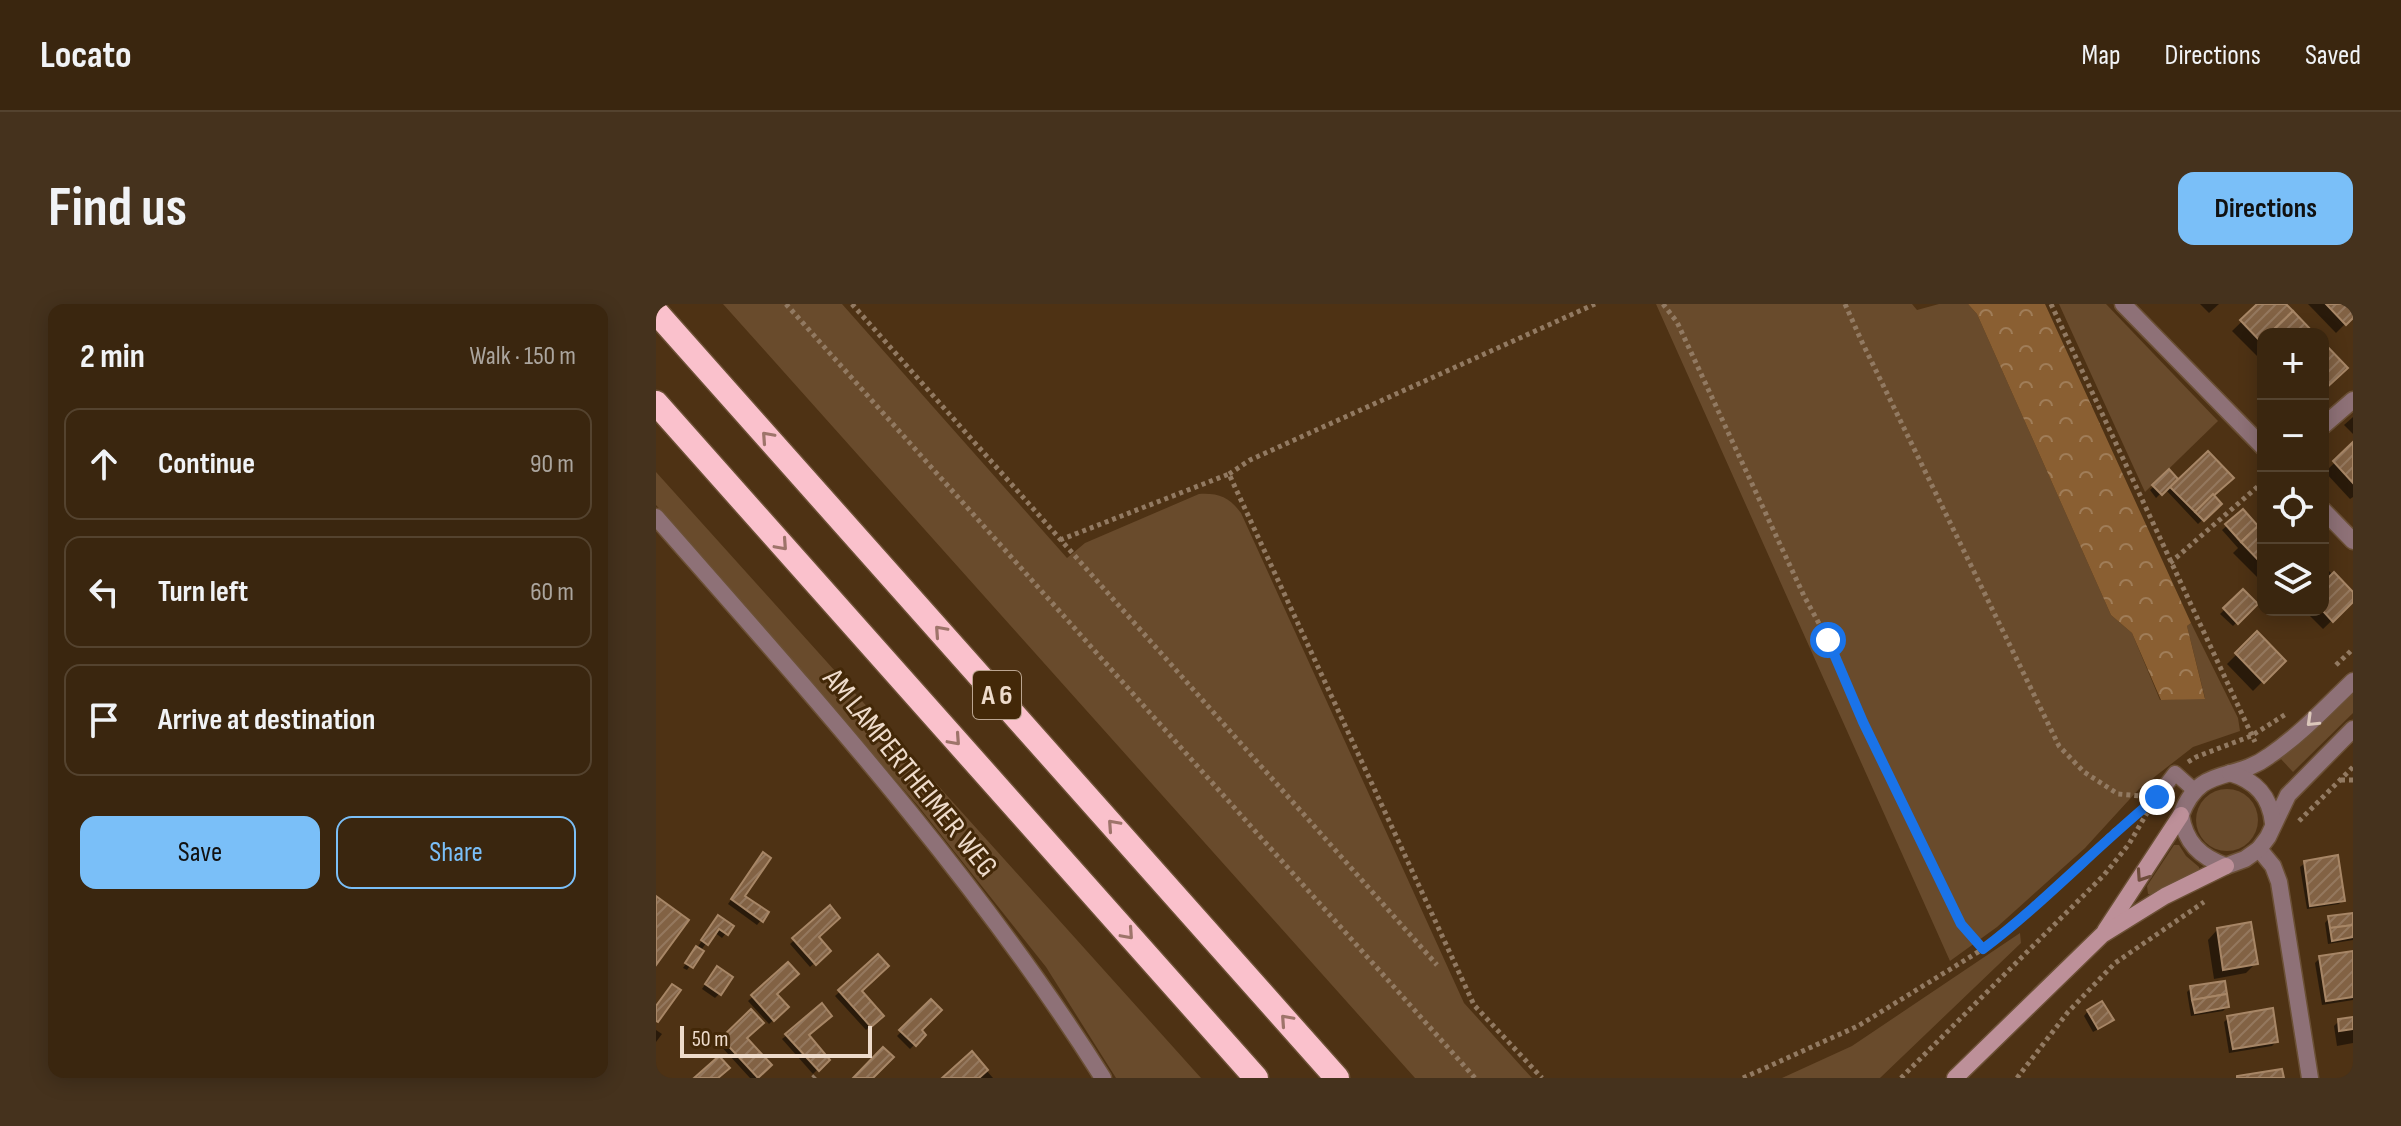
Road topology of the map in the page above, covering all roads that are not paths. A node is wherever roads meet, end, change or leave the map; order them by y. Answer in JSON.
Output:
{"nodes":[{"id":1,"x":2123,"y":304,"type":"edge"},
{"id":2,"x":656,"y":312,"type":"edge"},
{"id":3,"x":2353,"y":400,"type":"edge"},
{"id":4,"x":656,"y":403,"type":"edge"},
{"id":5,"x":2329,"y":421,"type":"edge"},
{"id":6,"x":2257,"y":441,"type":"edge"},
{"id":7,"x":2329,"y":516,"type":"edge"},
{"id":8,"x":656,"y":517,"type":"edge"},
{"id":9,"x":2353,"y":541,"type":"edge"},
{"id":10,"x":2353,"y":681,"type":"edge"},
{"id":11,"x":2353,"y":729,"type":"edge"},
{"id":12,"x":2230,"y":773,"type":"junction"},
{"id":13,"x":2194,"y":790,"type":"junction"},
{"id":14,"x":2157,"y":797,"type":"road end"},
{"id":15,"x":2181,"y":815,"type":"junction"},
{"id":16,"x":2273,"y":823,"type":"junction"},
{"id":17,"x":2259,"y":849,"type":"junction"},
{"id":18,"x":2226,"y":866,"type":"junction"},
{"id":19,"x":2102,"y":935,"type":"junction"},
{"id":20,"x":1103,"y":1078,"type":"edge"},
{"id":21,"x":1256,"y":1078,"type":"edge"},
{"id":22,"x":1337,"y":1078,"type":"edge"},
{"id":23,"x":1955,"y":1078,"type":"edge"},
{"id":24,"x":2310,"y":1078,"type":"edge"}],
"edges":[{"from":1,"to":6,"type":"street"},
{"from":22,"to":2,"type":"highway","number":"A 6","one_way":true},
{"from":3,"to":5,"type":"street"},
{"from":4,"to":21,"type":"highway","number":"A 6","one_way":true},
{"from":7,"to":9,"type":"street"},
{"from":8,"to":20,"type":"street","name":"AM LAMPERTHEIMER WEG"},
{"from":10,"to":12,"type":"street","one_way":true},
{"from":11,"to":16,"type":"street"},
{"from":12,"to":13,"type":"street"},
{"from":12,"to":16,"type":"street"},
{"from":13,"to":14,"type":"lane"},
{"from":13,"to":15,"type":"street"},
{"from":15,"to":18,"type":"street"},
{"from":15,"to":19,"type":"main road","one_way":true},
{"from":16,"to":17,"type":"street"},
{"from":17,"to":18,"type":"street"},
{"from":17,"to":24,"type":"street"},
{"from":18,"to":19,"type":"main road"},
{"from":19,"to":23,"type":"main road"}]}
